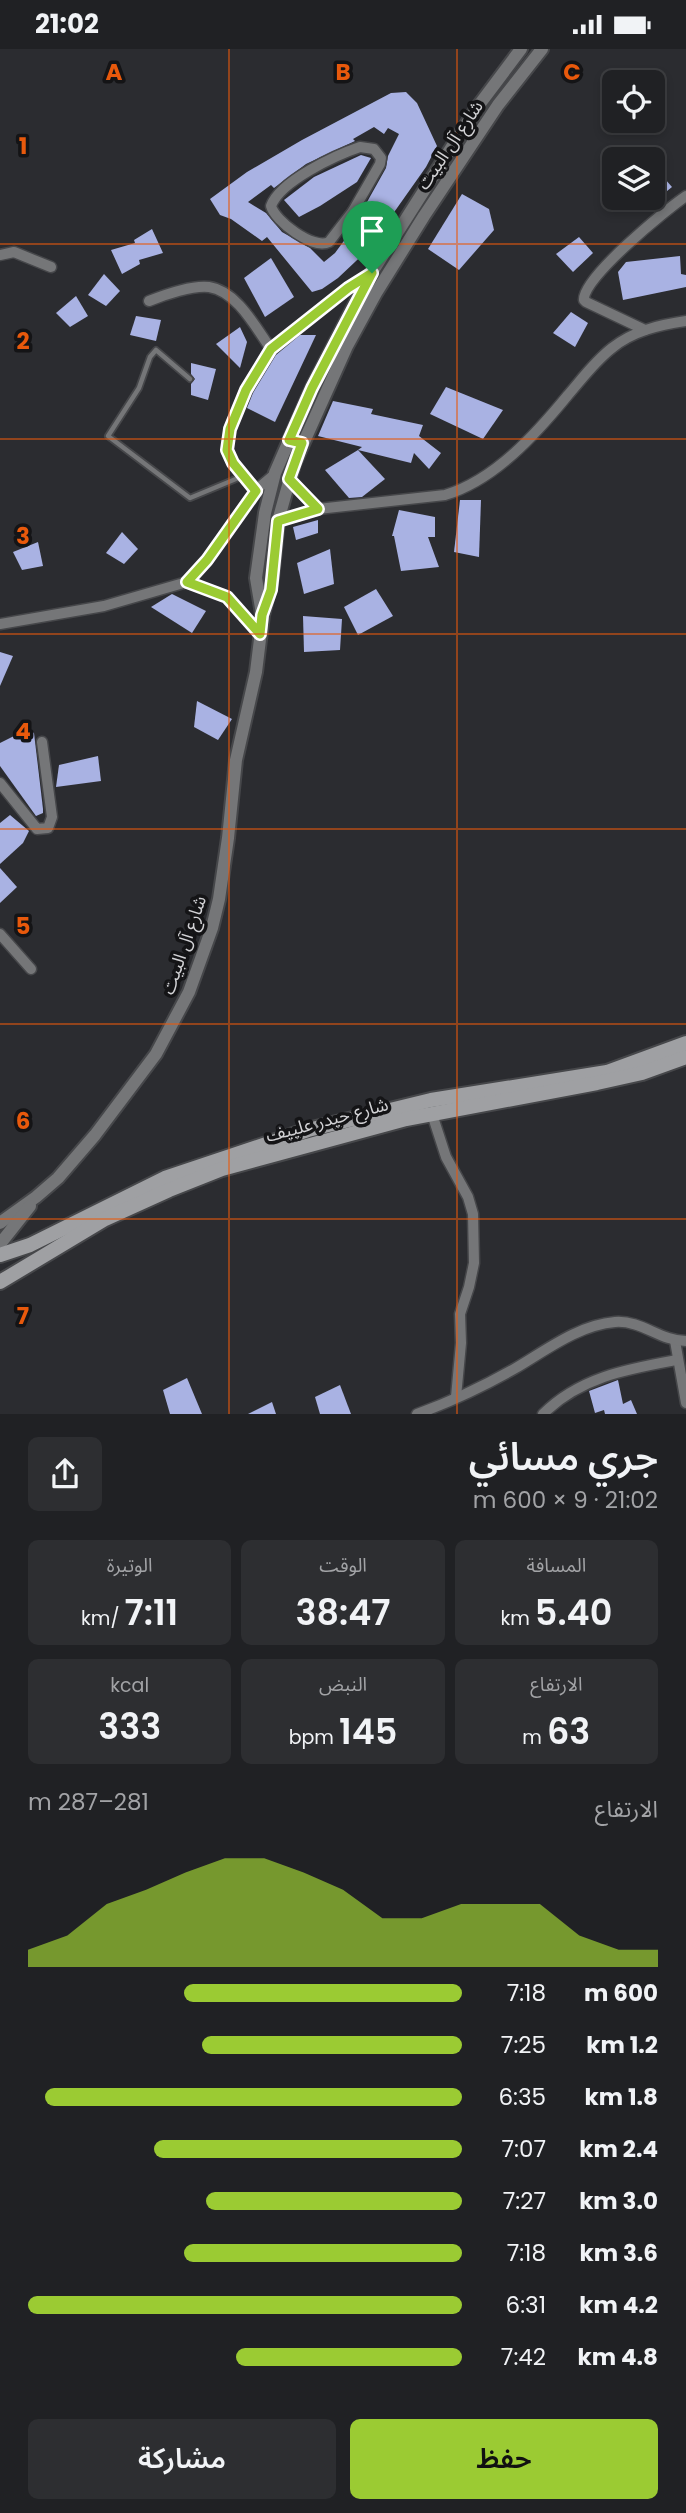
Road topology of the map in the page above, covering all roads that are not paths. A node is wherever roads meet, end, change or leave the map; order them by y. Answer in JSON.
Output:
{"nodes":[{"id":1,"x":521,"y":49,"type":"edge"},
{"id":2,"x":542,"y":49,"type":"edge"},
{"id":3,"x":686,"y":196,"type":"edge"},
{"id":4,"x":353,"y":211,"type":"junction"},
{"id":5,"x":393,"y":238,"type":"junction"},
{"id":6,"x":0,"y":255,"type":"edge"},
{"id":7,"x":51,"y":267,"type":"dead end"},
{"id":8,"x":372,"y":273,"type":"junction"},
{"id":9,"x":149,"y":301,"type":"dead end"},
{"id":10,"x":686,"y":321,"type":"edge"},
{"id":11,"x":645,"y":330,"type":"junction"},
{"id":12,"x":271,"y":349,"type":"junction"},
{"id":13,"x":190,"y":379,"type":"dead end"},
{"id":14,"x":296,"y":442,"type":"junction"},
{"id":15,"x":275,"y":473,"type":"junction"},
{"id":16,"x":244,"y":476,"type":"junction"},
{"id":17,"x":289,"y":479,"type":"junction"},
{"id":18,"x":256,"y":491,"type":"junction"},
{"id":19,"x":318,"y":509,"type":"junction"},
{"id":20,"x":278,"y":521,"type":"junction"},
{"id":21,"x":187,"y":582,"type":"junction"},
{"id":22,"x":262,"y":615,"type":"junction"},
{"id":23,"x":0,"y":624,"type":"edge"},
{"id":24,"x":260,"y":634,"type":"junction"},
{"id":25,"x":43,"y":742,"type":"dead end"},
{"id":26,"x":0,"y":783,"type":"edge"},
{"id":27,"x":0,"y":935,"type":"edge"},
{"id":28,"x":31,"y":969,"type":"dead end"},
{"id":29,"x":686,"y":1043,"type":"edge"},
{"id":30,"x":686,"y":1057,"type":"edge"},
{"id":31,"x":432,"y":1114,"type":"junction"},
{"id":32,"x":36,"y":1197,"type":"junction"},
{"id":33,"x":0,"y":1223,"type":"edge"},
{"id":34,"x":0,"y":1244,"type":"edge"},
{"id":35,"x":0,"y":1256,"type":"edge"},
{"id":36,"x":0,"y":1282,"type":"edge"},
{"id":37,"x":681,"y":1341,"type":"edge"},
{"id":38,"x":677,"y":1360,"type":"junction"},
{"id":39,"x":456,"y":1397,"type":"junction"},
{"id":40,"x":686,"y":1403,"type":"edge"},
{"id":41,"x":433,"y":1411,"type":"edge"},
{"id":42,"x":417,"y":1414,"type":"edge"},
{"id":43,"x":543,"y":1414,"type":"edge"}],
"edges":[{"from":1,"to":5,"type":"street","name":"شارع آل البيت"},
{"from":2,"to":14,"type":"street","name":"شارع آل البيت"},
{"from":3,"to":11,"type":"street"},
{"from":4,"to":4,"type":"street"},
{"from":4,"to":5,"type":"street"},
{"from":5,"to":8,"type":"street","name":"شارع آل البيت"},
{"from":6,"to":7,"type":"street"},
{"from":8,"to":12,"type":"street"},
{"from":8,"to":14,"type":"street","name":"شارع آل البيت"},
{"from":9,"to":12,"type":"street"},
{"from":10,"to":11,"type":"street"},
{"from":11,"to":19,"type":"street"},
{"from":12,"to":16,"type":"street"},
{"from":13,"to":16,"type":"lane"},
{"from":14,"to":15,"type":"street","name":"شارع آل البيت"},
{"from":14,"to":17,"type":"street","name":"شارع آل البيت"},
{"from":15,"to":18,"type":"street"},
{"from":15,"to":22,"type":"street","name":"شارع آل البيت"},
{"from":16,"to":18,"type":"street"},
{"from":17,"to":19,"type":"street"},
{"from":17,"to":20,"type":"street","name":"شارع آل البيت"},
{"from":18,"to":21,"type":"street"},
{"from":19,"to":20,"type":"street"},
{"from":20,"to":22,"type":"street","name":"شارع آل البيت"},
{"from":21,"to":23,"type":"street"},
{"from":21,"to":24,"type":"street"},
{"from":22,"to":24,"type":"street","name":"شارع آل البيت"},
{"from":24,"to":32,"type":"street","name":"شارع آل البيت"},
{"from":25,"to":26,"type":"street"},
{"from":27,"to":28,"type":"street"},
{"from":29,"to":35,"type":"main road","name":"شارع حيدر علييف"},
{"from":30,"to":31,"type":"main road","name":"شارع حيدر علييف"},
{"from":31,"to":36,"type":"main road","name":"شارع حيدر علييف"},
{"from":31,"to":39,"type":"street"},
{"from":32,"to":33,"type":"street","name":"شارع آل البيت"},
{"from":32,"to":34,"type":"street","name":"شارع آل البيت"},
{"from":35,"to":36,"type":"main road"},
{"from":37,"to":38,"type":"street"},
{"from":37,"to":39,"type":"street"},
{"from":38,"to":40,"type":"street"},
{"from":38,"to":43,"type":"street"},
{"from":39,"to":41,"type":"street"},
{"from":41,"to":42,"type":"street"}]}
